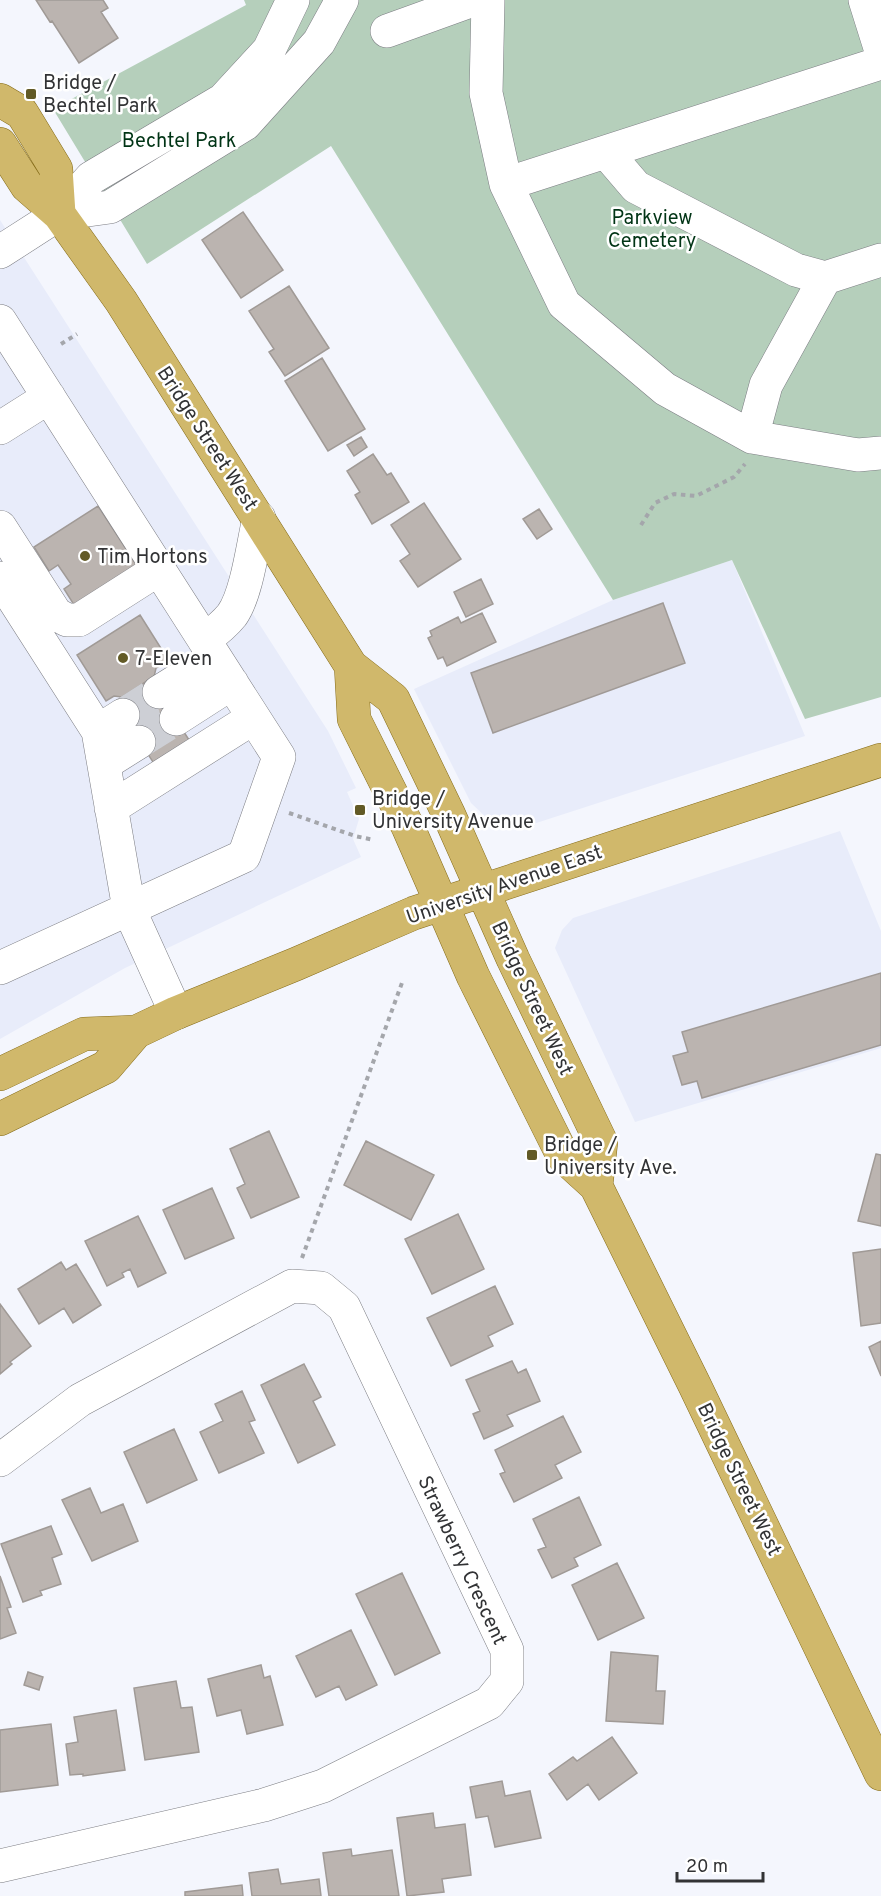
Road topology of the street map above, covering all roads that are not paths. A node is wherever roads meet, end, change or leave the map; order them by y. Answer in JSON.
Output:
{"nodes":[{"id":1,"x":293,"y":0,"type":"edge"},
{"id":2,"x":342,"y":0,"type":"edge"},
{"id":3,"x":473,"y":0,"type":"edge"},
{"id":4,"x":488,"y":0,"type":"edge"},
{"id":5,"x":865,"y":0,"type":"edge"},
{"id":6,"x":387,"y":31,"type":"dead end"},
{"id":7,"x":881,"y":51,"type":"edge"},
{"id":8,"x":881,"y":63,"type":"edge"},
{"id":9,"x":0,"y":100,"type":"edge"},
{"id":10,"x":0,"y":144,"type":"edge"},
{"id":11,"x":606,"y":152,"type":"junction"},
{"id":12,"x":506,"y":184,"type":"junction"},
{"id":13,"x":59,"y":214,"type":"junction"},
{"id":14,"x":0,"y":252,"type":"edge"},
{"id":15,"x":881,"y":260,"type":"edge"},
{"id":16,"x":825,"y":278,"type":"junction"},
{"id":17,"x":0,"y":321,"type":"edge"},
{"id":18,"x":49,"y":398,"type":"junction"},
{"id":19,"x":0,"y":428,"type":"edge"},
{"id":20,"x":752,"y":437,"type":"junction"},
{"id":21,"x":881,"y":453,"type":"edge"},
{"id":22,"x":259,"y":518,"type":"junction"},
{"id":23,"x":0,"y":527,"type":"edge"},
{"id":24,"x":159,"y":569,"type":"junction"},
{"id":25,"x":0,"y":579,"type":"edge"},
{"id":26,"x":217,"y":660,"type":"junction"},
{"id":27,"x":351,"y":666,"type":"junction"},
{"id":28,"x":167,"y":705,"type":"tunnel mouth"},
{"id":29,"x":253,"y":718,"type":"junction"},
{"id":30,"x":881,"y":759,"type":"edge"},
{"id":31,"x":111,"y":808,"type":"junction"},
{"id":32,"x":484,"y":891,"type":"junction"},
{"id":33,"x":443,"y":905,"type":"junction"},
{"id":34,"x":129,"y":909,"type":"junction"},
{"id":35,"x":0,"y":968,"type":"edge"},
{"id":36,"x":176,"y":1013,"type":"junction"},
{"id":37,"x":136,"y":1032,"type":"junction"},
{"id":38,"x":0,"y":1074,"type":"edge"},
{"id":39,"x":0,"y":1119,"type":"edge"},
{"id":40,"x":596,"y":1186,"type":"junction"},
{"id":41,"x":0,"y":1460,"type":"edge"},
{"id":42,"x":881,"y":1774,"type":"edge"},
{"id":43,"x":0,"y":1866,"type":"edge"}],
"edges":[{"from":1,"to":13,"type":"street"},
{"from":2,"to":13,"type":"street"},
{"from":3,"to":6,"type":"street"},
{"from":4,"to":12,"type":"street"},
{"from":5,"to":7,"type":"street"},
{"from":8,"to":11,"type":"street"},
{"from":9,"to":13,"type":"main road"},
{"from":10,"to":13,"type":"main road","name":"Bridge Street West"},
{"from":11,"to":12,"type":"street"},
{"from":11,"to":16,"type":"street"},
{"from":12,"to":20,"type":"street"},
{"from":13,"to":14,"type":"street"},
{"from":13,"to":22,"type":"main road","name":"Bridge Street West"},
{"from":15,"to":16,"type":"street"},
{"from":16,"to":20,"type":"street"},
{"from":17,"to":18,"type":"street"},
{"from":18,"to":19,"type":"street"},
{"from":18,"to":24,"type":"street"},
{"from":20,"to":21,"type":"street"},
{"from":22,"to":26,"type":"street"},
{"from":22,"to":27,"type":"main road","name":"Bridge Street West"},
{"from":23,"to":24,"type":"street"},
{"from":24,"to":26,"type":"street"},
{"from":25,"to":31,"type":"street"},
{"from":26,"to":28,"type":"street"},
{"from":26,"to":29,"type":"street"},
{"from":27,"to":32,"type":"main road","name":"Bridge Street West"},
{"from":27,"to":33,"type":"main road","name":"Bridge Street West"},
{"from":29,"to":31,"type":"street"},
{"from":29,"to":34,"type":"street"},
{"from":30,"to":32,"type":"main road","name":"University Avenue East"},
{"from":31,"to":34,"type":"street"},
{"from":32,"to":33,"type":"main road","name":"University Avenue East"},
{"from":32,"to":40,"type":"main road","name":"Bridge Street West"},
{"from":33,"to":36,"type":"main road","name":"University Avenue East"},
{"from":33,"to":40,"type":"main road","name":"Bridge Street West"},
{"from":34,"to":35,"type":"street"},
{"from":34,"to":36,"type":"street"},
{"from":36,"to":37,"type":"main road","name":"University Avenue East"},
{"from":37,"to":38,"type":"main road","name":"University Avenue East"},
{"from":37,"to":39,"type":"main road","name":"University Avenue East"},
{"from":40,"to":42,"type":"main road","name":"Bridge Street West"},
{"from":41,"to":43,"type":"street","name":"Strawberry Crescent"}]}
